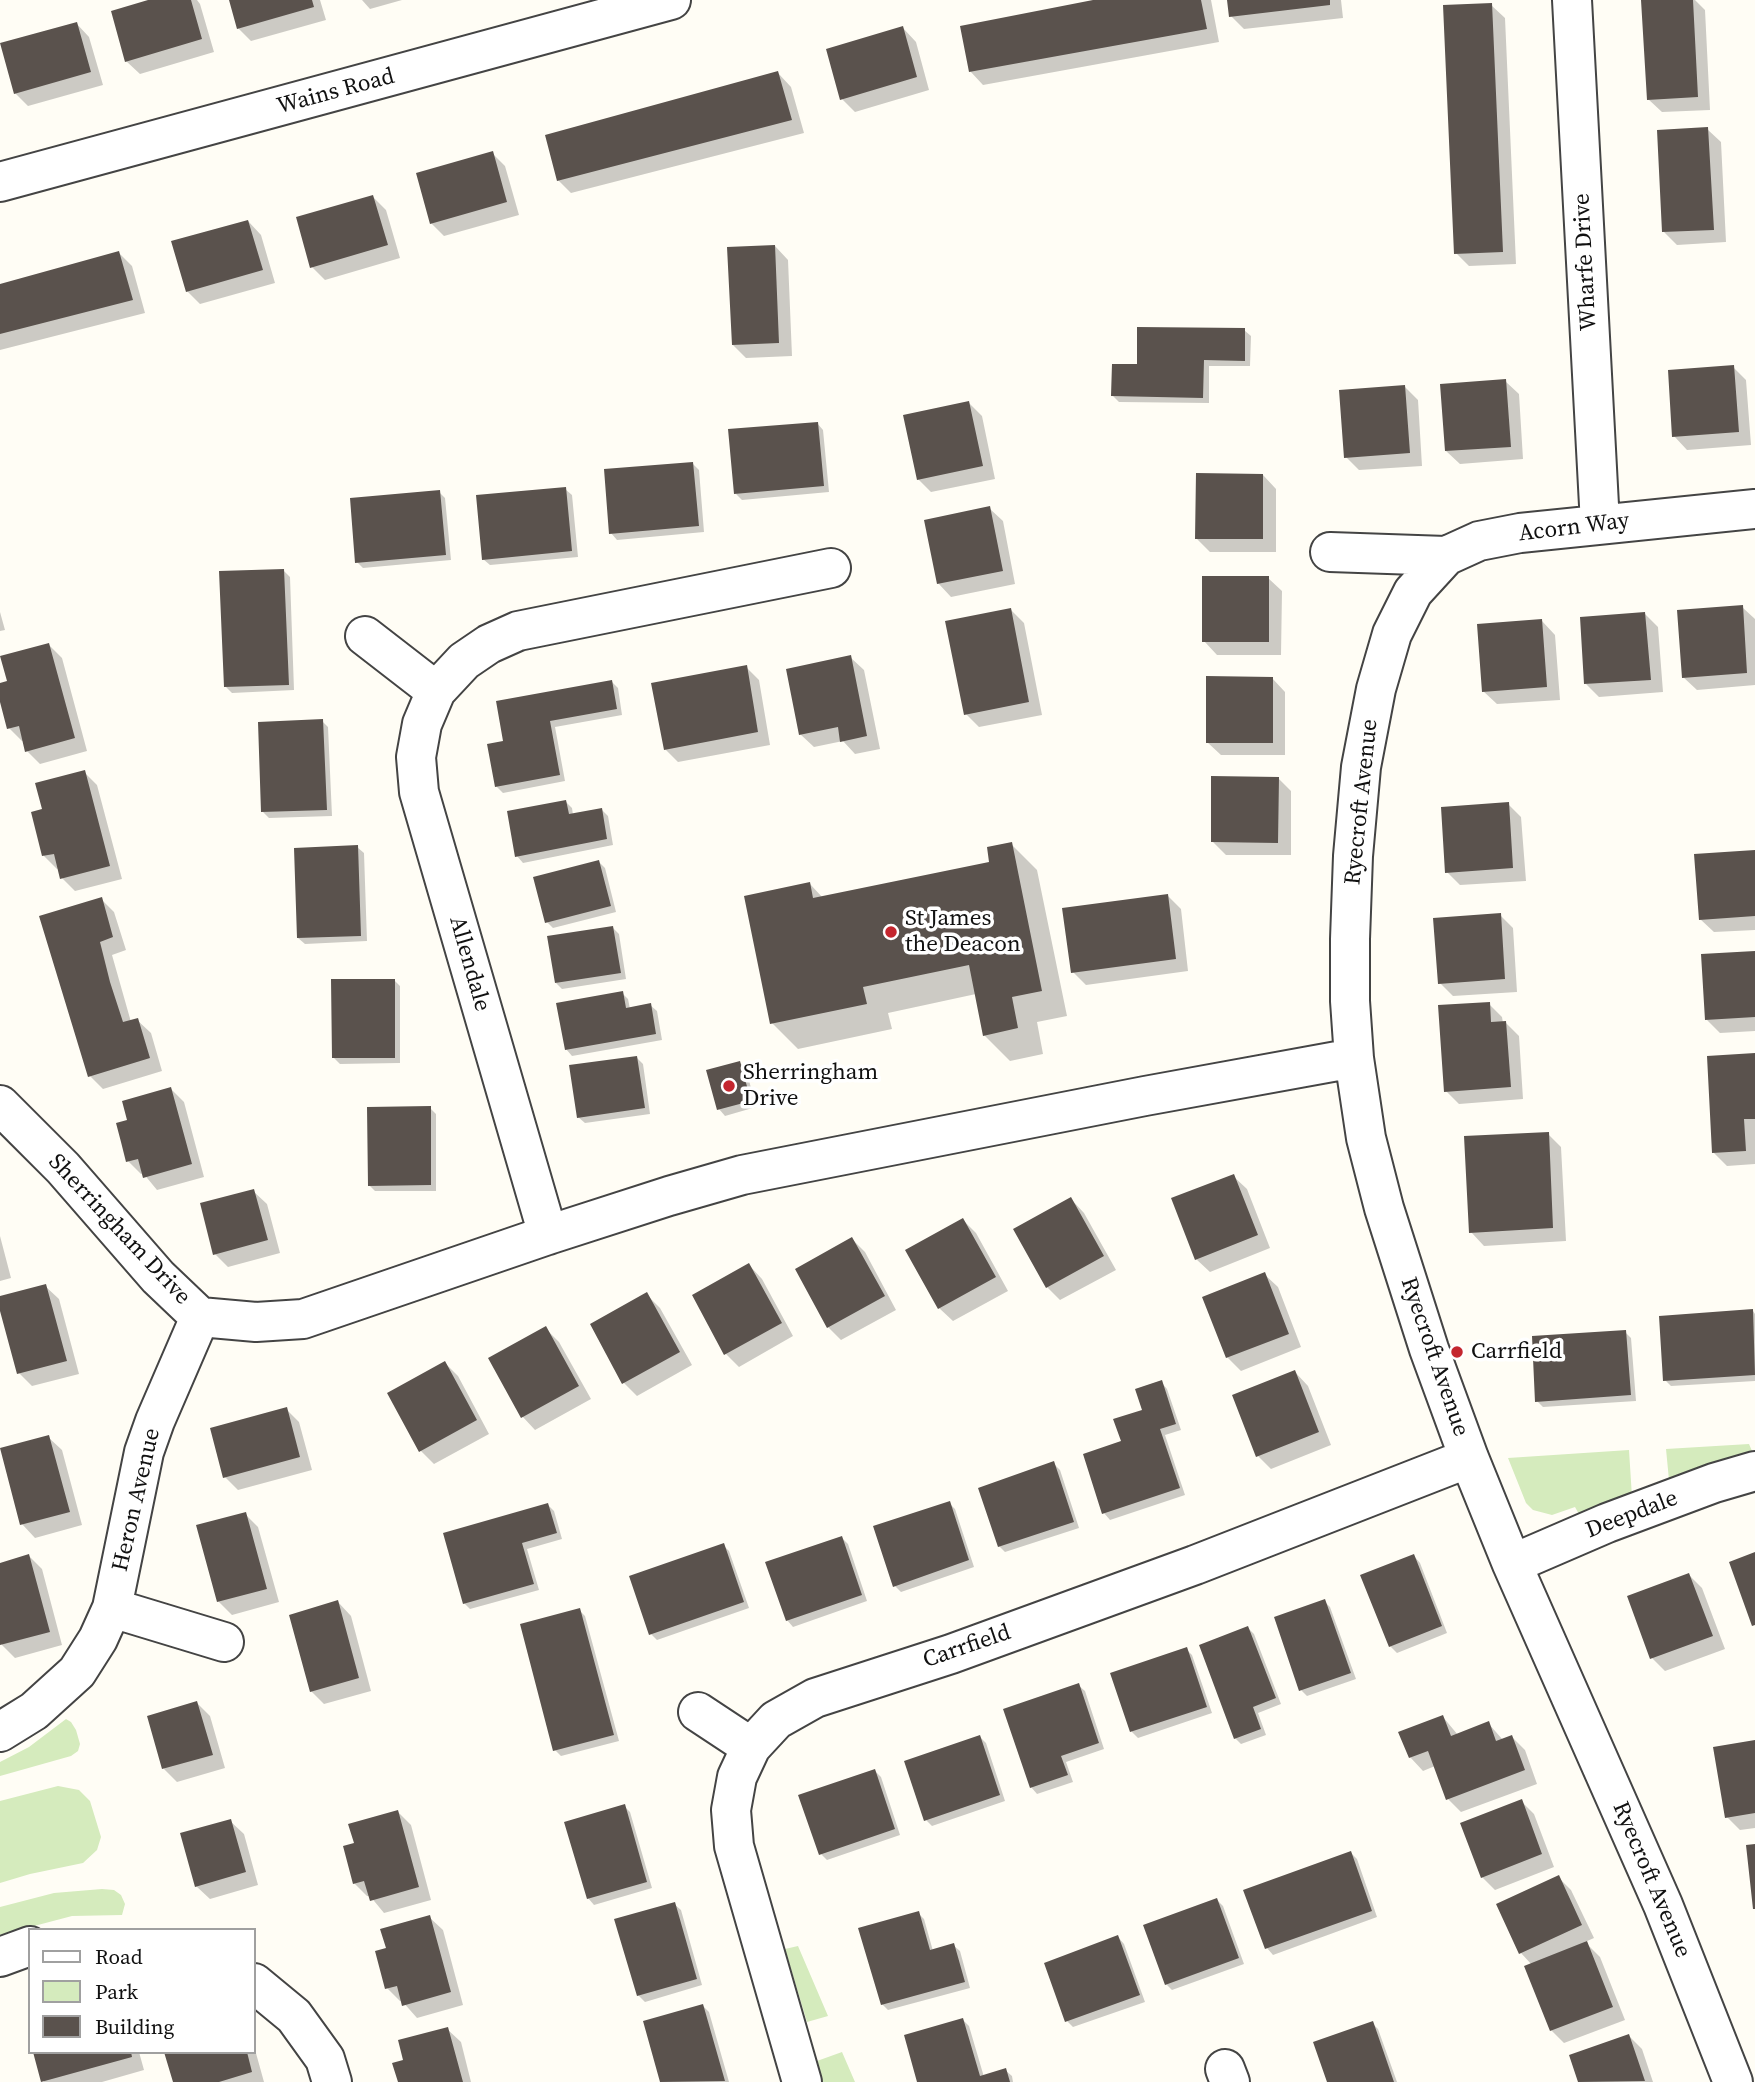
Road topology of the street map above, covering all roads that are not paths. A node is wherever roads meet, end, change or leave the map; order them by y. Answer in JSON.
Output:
{"nodes":[{"id":1,"x":671,"y":0,"type":"edge"},
{"id":2,"x":1572,"y":0,"type":"edge"},
{"id":3,"x":0,"y":182,"type":"edge"},
{"id":4,"x":1755,"y":509,"type":"edge"},
{"id":5,"x":1600,"y":524,"type":"junction"},
{"id":6,"x":1330,"y":552,"type":"dead end"},
{"id":7,"x":1446,"y":556,"type":"junction"},
{"id":8,"x":831,"y":569,"type":"dead end"},
{"id":9,"x":1413,"y":592,"type":"joint"},
{"id":10,"x":365,"y":636,"type":"dead end"},
{"id":11,"x":436,"y":691,"type":"junction"},
{"id":12,"x":1354,"y":1058,"type":"junction"},
{"id":13,"x":0,"y":1105,"type":"edge"},
{"id":14,"x":548,"y":1235,"type":"junction"},
{"id":15,"x":200,"y":1317,"type":"junction"},
{"id":16,"x":1469,"y":1458,"type":"junction"},
{"id":17,"x":1755,"y":1471,"type":"edge"},
{"id":18,"x":1512,"y":1564,"type":"junction"},
{"id":19,"x":113,"y":1608,"type":"junction"},
{"id":20,"x":224,"y":1642,"type":"dead end"},
{"id":21,"x":698,"y":1712,"type":"dead end"},
{"id":22,"x":0,"y":1732,"type":"edge"},
{"id":23,"x":751,"y":1746,"type":"junction"},
{"id":24,"x":28,"y":1947,"type":"edge"},
{"id":25,"x":0,"y":1957,"type":"edge"},
{"id":26,"x":256,"y":1985,"type":"edge"},
{"id":27,"x":332,"y":2082,"type":"edge"},
{"id":28,"x":802,"y":2082,"type":"edge"},
{"id":29,"x":1733,"y":2082,"type":"edge"}],
"edges":[{"from":1,"to":3,"type":"street","name":"Wains Road"},
{"from":2,"to":5,"type":"street","name":"Wharfe Drive"},
{"from":4,"to":5,"type":"street","name":"Acorn Way"},
{"from":5,"to":7,"type":"street","name":"Acorn Way"},
{"from":6,"to":7,"type":"street"},
{"from":7,"to":9,"type":"street","name":"Acorn Way"},
{"from":8,"to":11,"type":"street","name":"Allendale"},
{"from":9,"to":12,"type":"street","name":"Ryecroft Avenue"},
{"from":10,"to":11,"type":"street"},
{"from":11,"to":14,"type":"street","name":"Allendale"},
{"from":12,"to":14,"type":"street","name":"Sherringham Drive"},
{"from":12,"to":16,"type":"street","name":"Ryecroft Avenue"},
{"from":13,"to":15,"type":"street","name":"Sherringham Drive"},
{"from":14,"to":15,"type":"street","name":"Sherringham Drive"},
{"from":15,"to":19,"type":"street","name":"Heron Avenue"},
{"from":16,"to":18,"type":"street","name":"Ryecroft Avenue"},
{"from":16,"to":23,"type":"street","name":"Carrfield"},
{"from":17,"to":18,"type":"street","name":"Deepdale"},
{"from":18,"to":29,"type":"street","name":"Ryecroft Avenue"},
{"from":19,"to":20,"type":"street"},
{"from":19,"to":22,"type":"street","name":"Heron Avenue"},
{"from":21,"to":23,"type":"street"},
{"from":23,"to":28,"type":"street","name":"Carrfield"},
{"from":24,"to":25,"type":"street"},
{"from":26,"to":27,"type":"street"}]}
